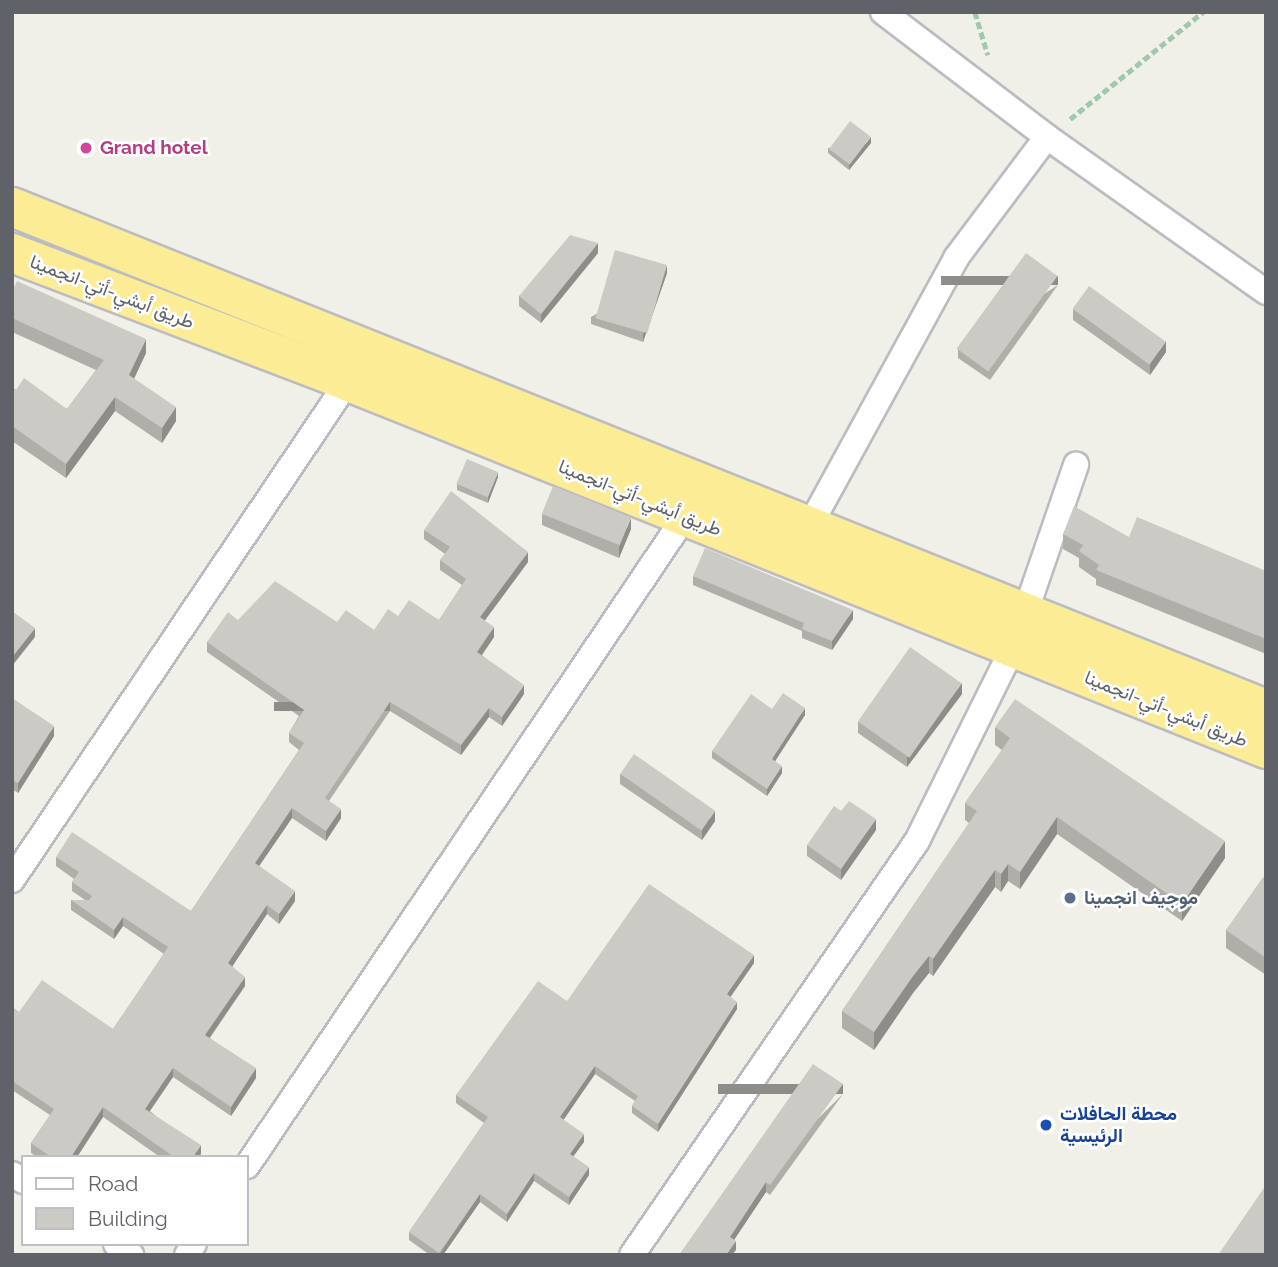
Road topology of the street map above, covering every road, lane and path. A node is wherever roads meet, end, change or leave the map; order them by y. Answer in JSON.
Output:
{"nodes":[{"id":1,"x":883,"y":12,"type":"edge"},
{"id":2,"x":1203,"y":12,"type":"edge"},
{"id":3,"x":1047,"y":137,"type":"junction"},
{"id":4,"x":12,"y":207,"type":"edge"},
{"id":5,"x":17,"y":263,"type":"edge"},
{"id":6,"x":1266,"y":292,"type":"edge"},
{"id":7,"x":368,"y":350,"type":"junction"},
{"id":8,"x":349,"y":382,"type":"junction"},
{"id":9,"x":1076,"y":465,"type":"dead end"},
{"id":10,"x":685,"y":515,"type":"junction"},
{"id":11,"x":809,"y":527,"type":"junction"},
{"id":12,"x":1019,"y":631,"type":"junction"},
{"id":13,"x":1266,"y":709,"type":"edge"},
{"id":14,"x":1266,"y":749,"type":"edge"},
{"id":15,"x":12,"y":880,"type":"edge"},
{"id":16,"x":248,"y":1165,"type":"edge"},
{"id":17,"x":632,"y":1255,"type":"edge"}],
"edges":[{"from":1,"to":3,"type":"street"},
{"from":2,"to":3,"type":"path"},
{"from":3,"to":6,"type":"street"},
{"from":3,"to":11,"type":"street"},
{"from":4,"to":7,"type":"highway"},
{"from":5,"to":8,"type":"highway","name":"طريق أبشي-أتي-انجمينا"},
{"from":7,"to":8,"type":"street"},
{"from":7,"to":11,"type":"highway"},
{"from":8,"to":10,"type":"highway","name":"طريق أبشي-أتي-انجمينا"},
{"from":8,"to":15,"type":"street"},
{"from":9,"to":12,"type":"street"},
{"from":10,"to":12,"type":"highway","name":"طريق أبشي-أتي-انجمينا"},
{"from":10,"to":16,"type":"street"},
{"from":11,"to":12,"type":"highway"},
{"from":12,"to":13,"type":"highway"},
{"from":12,"to":14,"type":"highway","name":"طريق أبشي-أتي-انجمينا"},
{"from":12,"to":17,"type":"street"}]}
